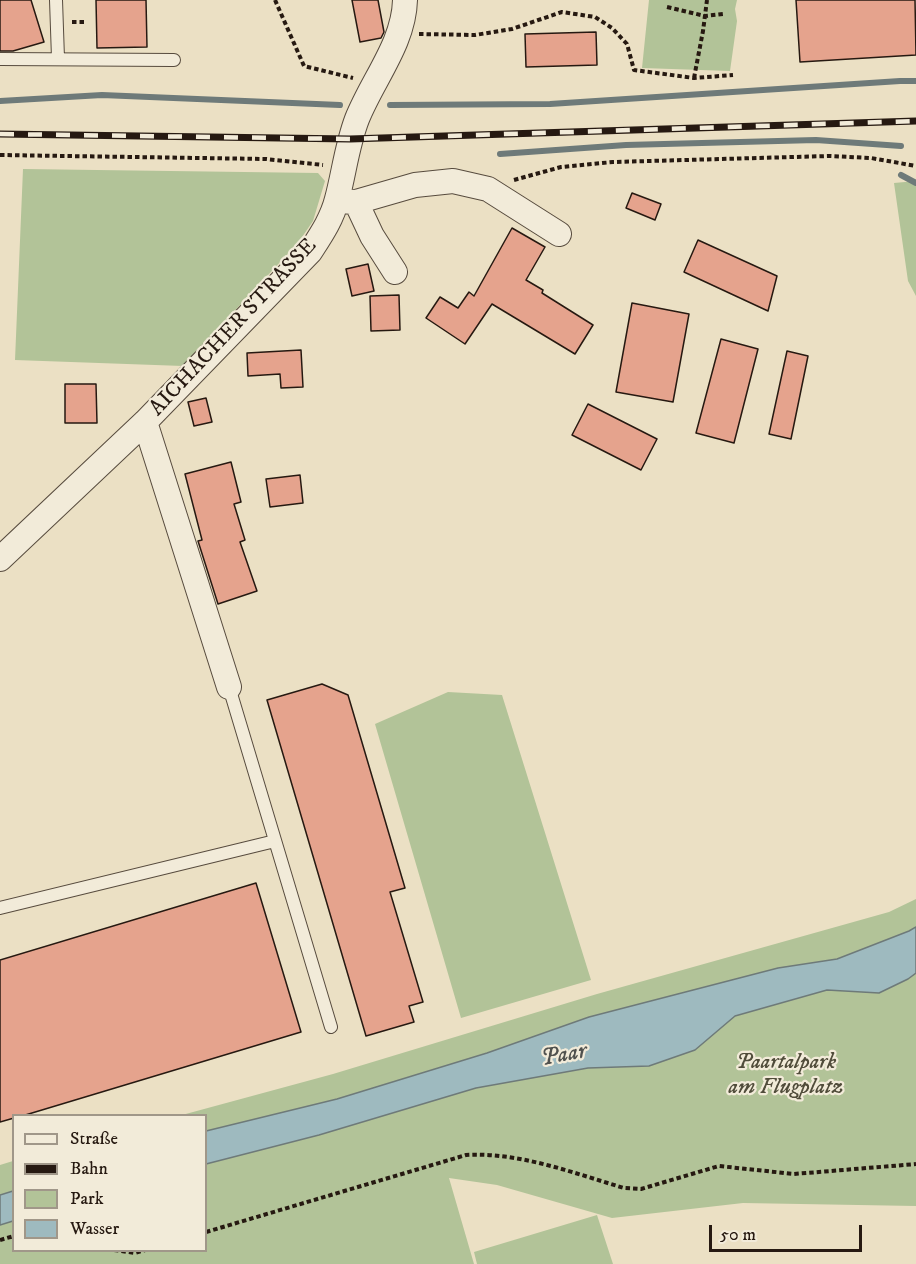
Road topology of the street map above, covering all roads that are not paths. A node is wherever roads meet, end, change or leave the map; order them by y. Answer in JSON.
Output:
{"nodes":[{"id":1,"x":56,"y":0,"type":"edge"},
{"id":2,"x":405,"y":0,"type":"edge"},
{"id":3,"x":58,"y":58,"type":"junction"},
{"id":4,"x":0,"y":59,"type":"edge"},
{"id":5,"x":174,"y":60,"type":"dead end"},
{"id":6,"x":347,"y":201,"type":"junction"},
{"id":7,"x":559,"y":234,"type":"dead end"},
{"id":8,"x":396,"y":272,"type":"dead end"},
{"id":9,"x":145,"y":422,"type":"junction"},
{"id":10,"x":0,"y":559,"type":"edge"},
{"id":11,"x":228,"y":687,"type":"joint"},
{"id":12,"x":275,"y":840,"type":"junction"},
{"id":13,"x":0,"y":908,"type":"edge"},
{"id":14,"x":331,"y":1027,"type":"dead end"}],
"edges":[{"from":1,"to":3,"type":"lane"},
{"from":2,"to":6,"type":"street","name":"AICHACHER STRASSE"},
{"from":3,"to":4,"type":"lane"},
{"from":3,"to":5,"type":"lane"},
{"from":6,"to":7,"type":"street"},
{"from":6,"to":8,"type":"street"},
{"from":6,"to":9,"type":"street","name":"AICHACHER STRASSE"},
{"from":9,"to":10,"type":"street","name":"AICHACHER STRASSE"},
{"from":9,"to":11,"type":"street","name":"AICHACHER STRASSE"},
{"from":11,"to":12,"type":"lane"},
{"from":12,"to":13,"type":"lane"},
{"from":12,"to":14,"type":"lane"}]}
